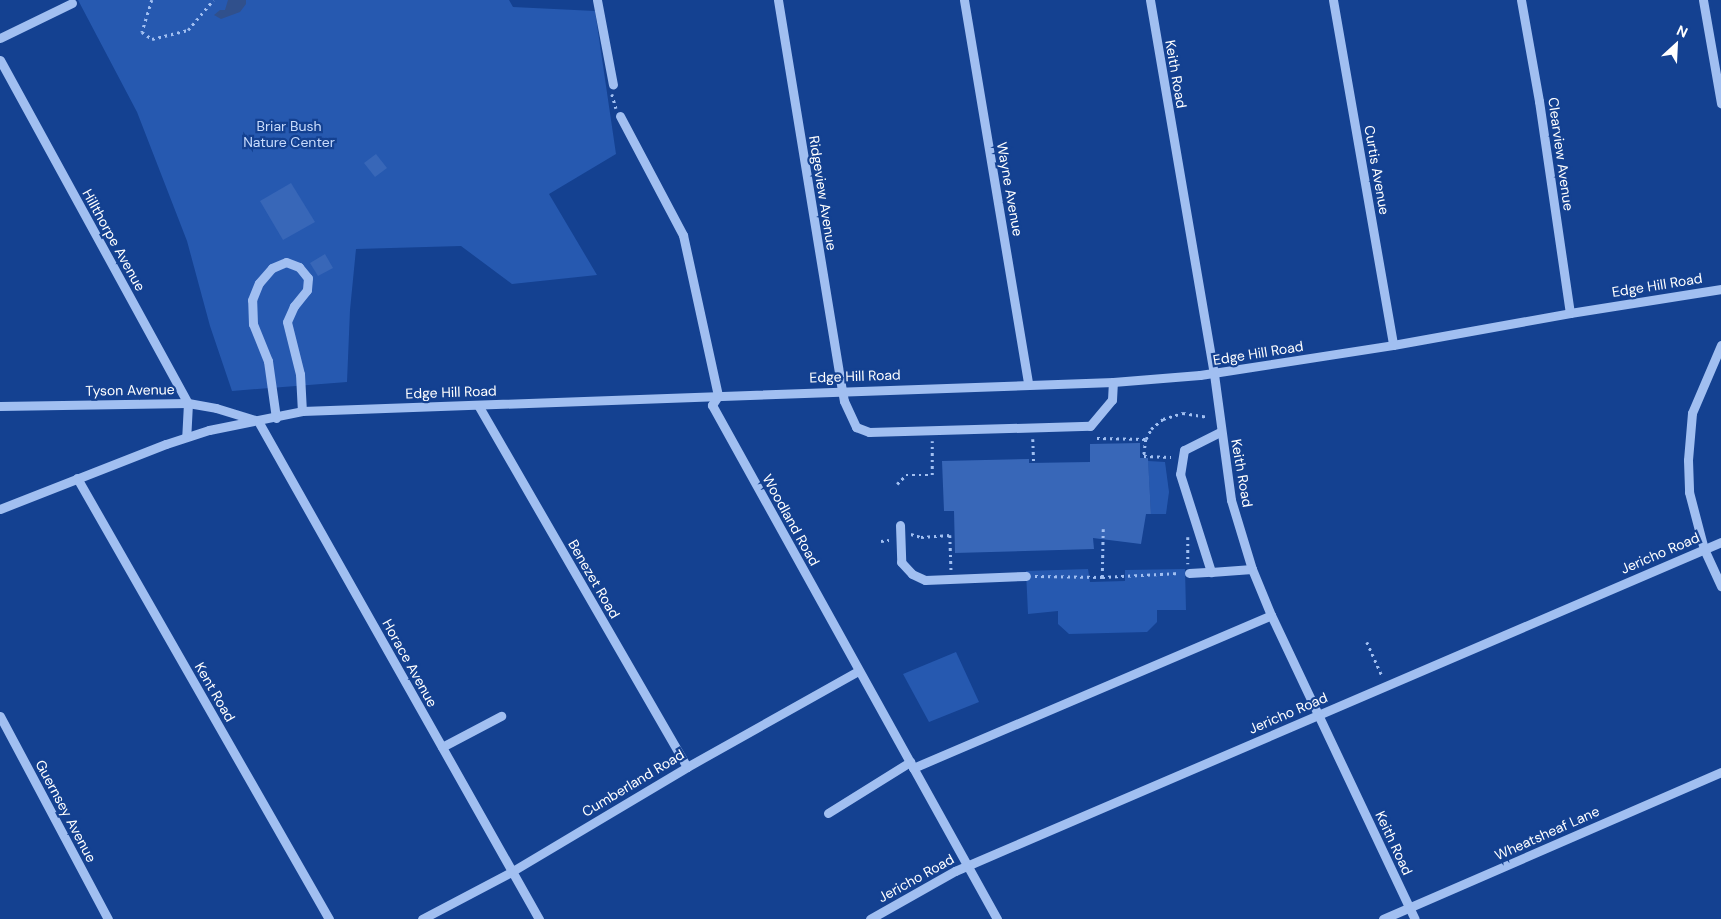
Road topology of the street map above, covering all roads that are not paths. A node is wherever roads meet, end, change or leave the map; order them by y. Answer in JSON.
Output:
{"nodes":[{"id":1,"x":597,"y":0,"type":"edge"},
{"id":2,"x":778,"y":0,"type":"edge"},
{"id":3,"x":964,"y":0,"type":"edge"},
{"id":4,"x":1150,"y":0,"type":"edge"},
{"id":5,"x":1333,"y":0,"type":"edge"},
{"id":6,"x":1521,"y":0,"type":"edge"},
{"id":7,"x":1703,"y":0,"type":"edge"},
{"id":8,"x":72,"y":3,"type":"dead end"},
{"id":9,"x":0,"y":38,"type":"edge"},
{"id":10,"x":0,"y":60,"type":"edge"},
{"id":11,"x":613,"y":85,"type":"road end"},
{"id":12,"x":1721,"y":103,"type":"edge"},
{"id":13,"x":620,"y":116,"type":"road end"},
{"id":14,"x":1721,"y":289,"type":"edge"},
{"id":15,"x":1570,"y":313,"type":"junction"},
{"id":16,"x":1393,"y":345,"type":"junction"},
{"id":17,"x":1721,"y":345,"type":"edge"},
{"id":18,"x":1214,"y":374,"type":"junction"},
{"id":19,"x":1114,"y":382,"type":"junction"},
{"id":20,"x":1028,"y":383,"type":"junction"},
{"id":21,"x":842,"y":390,"type":"junction"},
{"id":22,"x":718,"y":396,"type":"junction"},
{"id":23,"x":188,"y":403,"type":"junction"},
{"id":24,"x":478,"y":405,"type":"junction"},
{"id":25,"x":0,"y":406,"type":"edge"},
{"id":26,"x":302,"y":411,"type":"junction"},
{"id":27,"x":276,"y":418,"type":"junction"},
{"id":28,"x":258,"y":421,"type":"junction"},
{"id":29,"x":1220,"y":432,"type":"junction"},
{"id":30,"x":186,"y":438,"type":"junction"},
{"id":31,"x":77,"y":478,"type":"junction"},
{"id":32,"x":0,"y":509,"type":"edge"},
{"id":33,"x":900,"y":525,"type":"dead end"},
{"id":34,"x":1721,"y":542,"type":"edge"},
{"id":35,"x":1704,"y":549,"type":"junction"},
{"id":36,"x":1252,"y":569,"type":"junction"},
{"id":37,"x":1211,"y":572,"type":"junction"},
{"id":38,"x":1188,"y":573,"type":"road end"},
{"id":39,"x":1026,"y":576,"type":"road end"},
{"id":40,"x":1721,"y":586,"type":"edge"},
{"id":41,"x":1271,"y":615,"type":"junction"},
{"id":42,"x":858,"y":671,"type":"junction"},
{"id":43,"x":1319,"y":714,"type":"junction"},
{"id":44,"x":0,"y":716,"type":"edge"},
{"id":45,"x":501,"y":716,"type":"dead end"},
{"id":46,"x":442,"y":747,"type":"junction"},
{"id":47,"x":911,"y":765,"type":"junction"},
{"id":48,"x":687,"y":767,"type":"junction"},
{"id":49,"x":1721,"y":772,"type":"edge"},
{"id":50,"x":828,"y":813,"type":"dead end"},
{"id":51,"x":967,"y":865,"type":"junction"},
{"id":52,"x":511,"y":872,"type":"junction"},
{"id":53,"x":1410,"y":908,"type":"junction"},
{"id":54,"x":108,"y":919,"type":"edge"},
{"id":55,"x":329,"y":919,"type":"edge"},
{"id":56,"x":422,"y":919,"type":"edge"},
{"id":57,"x":539,"y":919,"type":"edge"},
{"id":58,"x":870,"y":919,"type":"edge"},
{"id":59,"x":997,"y":919,"type":"edge"},
{"id":60,"x":1384,"y":919,"type":"edge"},
{"id":61,"x":1415,"y":919,"type":"edge"}],
"edges":[{"from":1,"to":11,"type":"street"},
{"from":2,"to":21,"type":"street","name":"Ridgeview Avenue"},
{"from":3,"to":20,"type":"street","name":"Wayne Avenue"},
{"from":4,"to":18,"type":"street","name":"Keith Road"},
{"from":5,"to":16,"type":"street","name":"Curtis Avenue"},
{"from":6,"to":15,"type":"street","name":"Clearview Avenue"},
{"from":7,"to":12,"type":"street"},
{"from":8,"to":9,"type":"street"},
{"from":10,"to":23,"type":"street","name":"Hillthorpe Avenue"},
{"from":13,"to":22,"type":"street","name":"Woodland Road"},
{"from":14,"to":15,"type":"street","name":"Edge Hill Road"},
{"from":15,"to":16,"type":"street","name":"Edge Hill Road"},
{"from":16,"to":18,"type":"street","name":"Edge Hill Road"},
{"from":17,"to":35,"type":"street"},
{"from":18,"to":19,"type":"street","name":"Edge Hill Road"},
{"from":18,"to":29,"type":"street","name":"Keith Road"},
{"from":19,"to":20,"type":"street","name":"Edge Hill Road"},
{"from":19,"to":21,"type":"street","name":"Ridgeview Avenue"},
{"from":20,"to":21,"type":"street","name":"Edge Hill Road"},
{"from":21,"to":22,"type":"street","name":"Edge Hill Road"},
{"from":22,"to":24,"type":"street","name":"Edge Hill Road"},
{"from":22,"to":42,"type":"street","name":"Woodland Road"},
{"from":23,"to":25,"type":"street","name":"Tyson Avenue"},
{"from":23,"to":28,"type":"street","name":"Tyson Avenue"},
{"from":23,"to":30,"type":"street"},
{"from":24,"to":26,"type":"street","name":"Edge Hill Road"},
{"from":24,"to":48,"type":"street","name":"Benezet Road"},
{"from":26,"to":27,"type":"street","name":"Edge Hill Road"},
{"from":26,"to":27,"type":"street"},
{"from":27,"to":28,"type":"street","name":"Edge Hill Road"},
{"from":28,"to":30,"type":"street","name":"Edge Hill Road"},
{"from":28,"to":46,"type":"street","name":"Horace Avenue"},
{"from":29,"to":36,"type":"street","name":"Keith Road"},
{"from":29,"to":37,"type":"street"},
{"from":30,"to":31,"type":"street","name":"Edge Hill Road"},
{"from":31,"to":32,"type":"street","name":"Edge Hill Road"},
{"from":31,"to":55,"type":"street","name":"Kent Road"},
{"from":33,"to":39,"type":"street"},
{"from":34,"to":35,"type":"street","name":"Jericho Road"},
{"from":35,"to":40,"type":"street"},
{"from":35,"to":43,"type":"street","name":"Jericho Road"},
{"from":36,"to":37,"type":"street"},
{"from":36,"to":41,"type":"street","name":"Keith Road"},
{"from":37,"to":38,"type":"street"},
{"from":41,"to":43,"type":"street","name":"Keith Road"},
{"from":41,"to":47,"type":"street"},
{"from":42,"to":47,"type":"street","name":"Woodland Road"},
{"from":42,"to":48,"type":"street","name":"Cumberland Road"},
{"from":43,"to":51,"type":"street","name":"Jericho Road"},
{"from":43,"to":53,"type":"street","name":"Keith Road"},
{"from":44,"to":54,"type":"street","name":"Guernsey Avenue"},
{"from":45,"to":46,"type":"street"},
{"from":46,"to":52,"type":"street","name":"Horace Avenue"},
{"from":47,"to":50,"type":"street"},
{"from":47,"to":51,"type":"street","name":"Woodland Road"},
{"from":48,"to":52,"type":"street","name":"Cumberland Road"},
{"from":49,"to":53,"type":"street","name":"Wheatsheaf Lane"},
{"from":51,"to":58,"type":"street","name":"Jericho Road"},
{"from":51,"to":59,"type":"street","name":"Woodland Road"},
{"from":52,"to":56,"type":"street","name":"Cumberland Road"},
{"from":52,"to":57,"type":"street","name":"Horace Avenue"},
{"from":53,"to":60,"type":"street","name":"Wheatsheaf Lane"},
{"from":53,"to":61,"type":"street","name":"Keith Road"}]}
